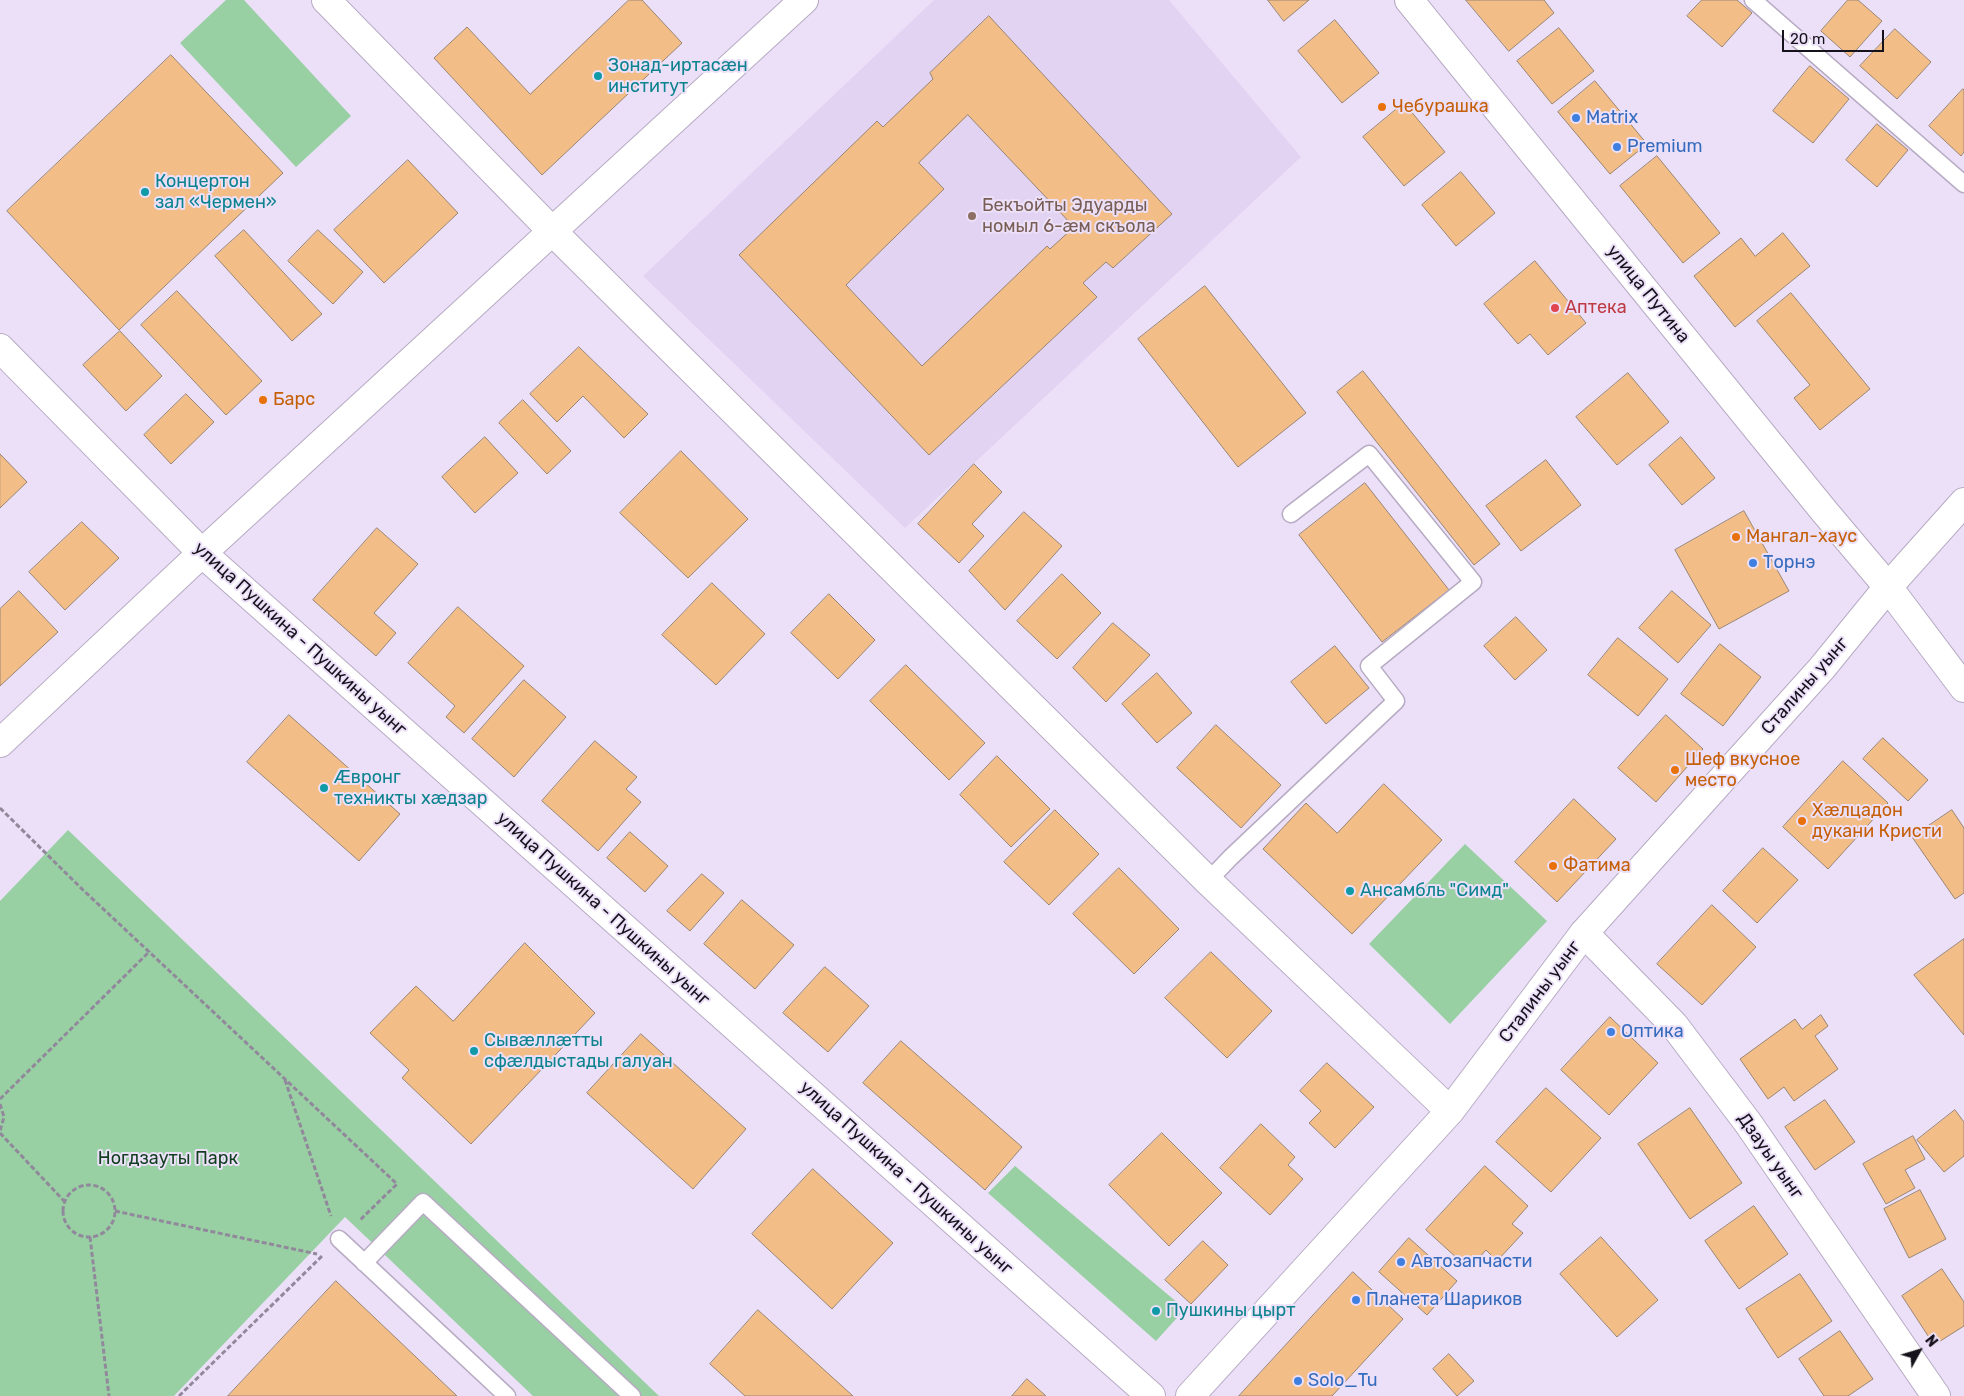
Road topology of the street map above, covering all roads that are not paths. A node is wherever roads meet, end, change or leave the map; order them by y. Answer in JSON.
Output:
{"nodes":[{"id":1,"x":326,"y":0,"type":"edge"},
{"id":2,"x":804,"y":0,"type":"edge"},
{"id":3,"x":1409,"y":0,"type":"edge"},
{"id":4,"x":1753,"y":0,"type":"edge"},
{"id":5,"x":1964,"y":184,"type":"edge"},
{"id":6,"x":553,"y":232,"type":"junction"},
{"id":7,"x":0,"y":348,"type":"edge"},
{"id":8,"x":1964,"y":502,"type":"edge"},
{"id":9,"x":1291,"y":514,"type":"dead end"},
{"id":10,"x":202,"y":553,"type":"junction"},
{"id":11,"x":1888,"y":587,"type":"junction"},
{"id":12,"x":1964,"y":688,"type":"edge"},
{"id":13,"x":0,"y":743,"type":"edge"},
{"id":14,"x":1208,"y":881,"type":"junction"},
{"id":15,"x":1584,"y":933,"type":"junction"},
{"id":16,"x":1450,"y":1111,"type":"junction"},
{"id":17,"x":339,"y":1239,"type":"road end"},
{"id":18,"x":364,"y":1263,"type":"junction"},
{"id":19,"x":507,"y":1396,"type":"edge"},
{"id":20,"x":632,"y":1396,"type":"edge"},
{"id":21,"x":1151,"y":1396,"type":"edge"},
{"id":22,"x":1190,"y":1396,"type":"edge"},
{"id":23,"x":1936,"y":1396,"type":"edge"}],
"edges":[{"from":1,"to":6,"type":"main road"},
{"from":2,"to":6,"type":"main road"},
{"from":3,"to":11,"type":"main road","name":"улица Путина"},
{"from":4,"to":5,"type":"lane"},
{"from":6,"to":10,"type":"main road"},
{"from":6,"to":14,"type":"main road"},
{"from":7,"to":10,"type":"main road","name":"улица Пушкина - Пушкины уынг"},
{"from":8,"to":11,"type":"main road","name":"Сталины уынг"},
{"from":9,"to":14,"type":"lane"},
{"from":10,"to":13,"type":"main road"},
{"from":10,"to":21,"type":"main road","name":"улица Пушкина - Пушкины уынг"},
{"from":11,"to":12,"type":"main road","name":"улица Путина"},
{"from":11,"to":15,"type":"main road","name":"Сталины уынг"},
{"from":14,"to":16,"type":"main road"},
{"from":15,"to":16,"type":"main road","name":"Сталины уынг"},
{"from":15,"to":23,"type":"main road","name":"Дзауы уынг"},
{"from":16,"to":22,"type":"main road","name":"Сталины уынг"},
{"from":17,"to":18,"type":"lane"},
{"from":18,"to":19,"type":"lane"},
{"from":18,"to":20,"type":"lane"}]}
